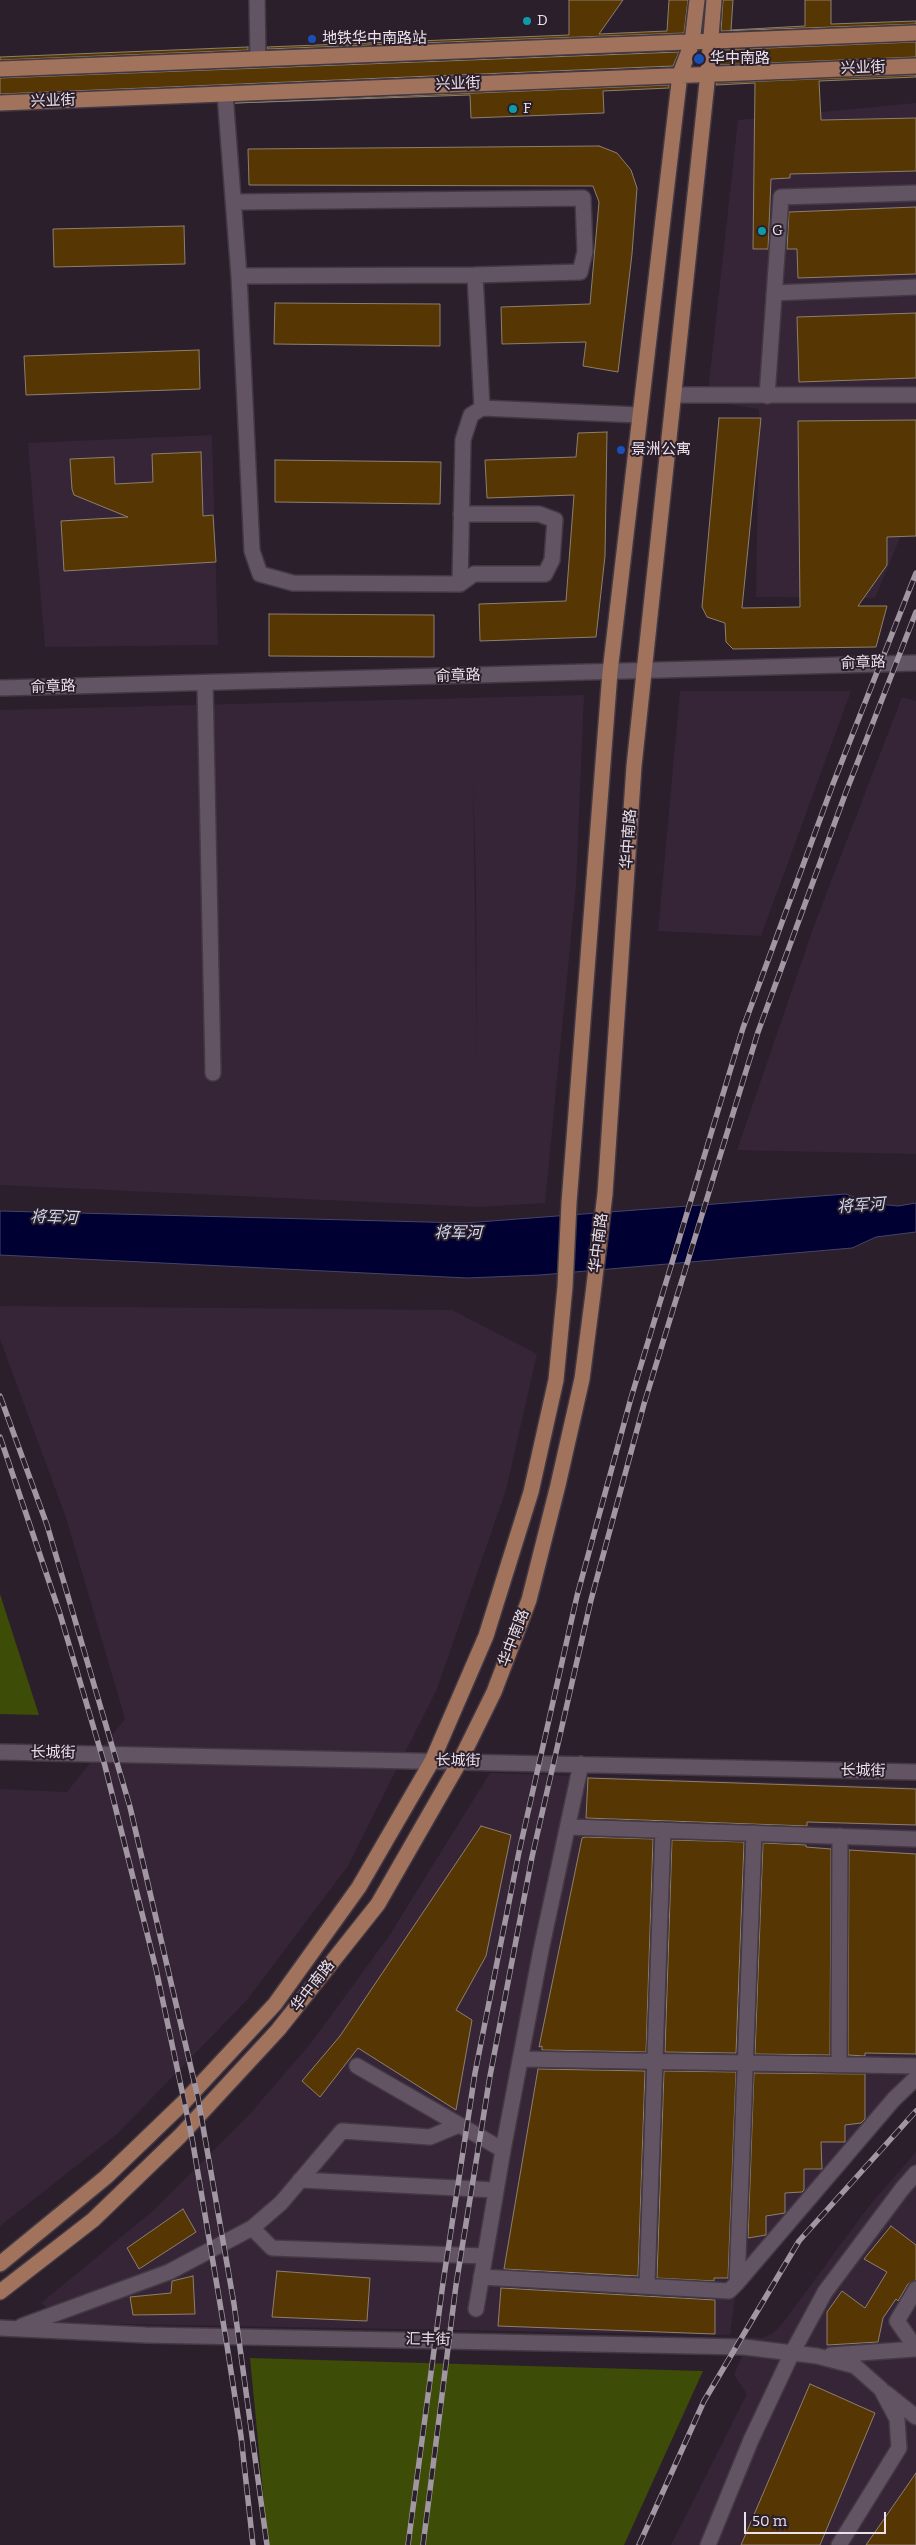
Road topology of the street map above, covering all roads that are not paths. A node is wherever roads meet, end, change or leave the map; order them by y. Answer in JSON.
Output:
{"nodes":[{"id":1,"x":257,"y":0,"type":"edge"},
{"id":2,"x":697,"y":0,"type":"edge"},
{"id":3,"x":714,"y":0,"type":"edge"},
{"id":4,"x":916,"y":33,"type":"edge"},
{"id":5,"x":710,"y":42,"type":"junction"},
{"id":6,"x":692,"y":43,"type":"junction"},
{"id":7,"x":258,"y":59,"type":"junction"},
{"id":8,"x":916,"y":66,"type":"edge"},
{"id":9,"x":0,"y":69,"type":"edge"},
{"id":10,"x":708,"y":73,"type":"junction"},
{"id":11,"x":680,"y":74,"type":"junction"},
{"id":12,"x":225,"y":94,"type":"junction"},
{"id":13,"x":0,"y":104,"type":"edge"},
{"id":14,"x":916,"y":193,"type":"edge"},
{"id":15,"x":234,"y":202,"type":"junction"},
{"id":16,"x":475,"y":275,"type":"junction"},
{"id":17,"x":239,"y":276,"type":"junction"},
{"id":18,"x":916,"y":287,"type":"edge"},
{"id":19,"x":774,"y":293,"type":"junction"},
{"id":20,"x":674,"y":394,"type":"junction"},
{"id":21,"x":916,"y":395,"type":"edge"},
{"id":22,"x":767,"y":396,"type":"junction"},
{"id":23,"x":482,"y":408,"type":"junction"},
{"id":24,"x":639,"y":415,"type":"junction"},
{"id":25,"x":461,"y":514,"type":"junction"},
{"id":26,"x":460,"y":584,"type":"junction"},
{"id":27,"x":916,"y":663,"type":"edge"},
{"id":28,"x":645,"y":671,"type":"junction"},
{"id":29,"x":610,"y":672,"type":"junction"},
{"id":30,"x":205,"y":683,"type":"junction"},
{"id":31,"x":0,"y":688,"type":"edge"},
{"id":32,"x":213,"y":1073,"type":"dead end"},
{"id":33,"x":0,"y":1752,"type":"edge"},
{"id":34,"x":432,"y":1761,"type":"junction"},
{"id":35,"x":460,"y":1761,"type":"junction"},
{"id":36,"x":581,"y":1764,"type":"junction"},
{"id":37,"x":916,"y":1772,"type":"edge"},
{"id":38,"x":568,"y":1827,"type":"junction"},
{"id":39,"x":662,"y":1830,"type":"junction"},
{"id":40,"x":754,"y":1833,"type":"junction"},
{"id":41,"x":840,"y":1836,"type":"junction"},
{"id":42,"x":916,"y":1839,"type":"edge"},
{"id":43,"x":520,"y":2059,"type":"junction"},
{"id":44,"x":654,"y":2061,"type":"junction"},
{"id":45,"x":747,"y":2063,"type":"junction"},
{"id":46,"x":839,"y":2065,"type":"junction"},
{"id":47,"x":357,"y":2066,"type":"dead end"},
{"id":48,"x":916,"y":2066,"type":"edge"},
{"id":49,"x":916,"y":2078,"type":"edge"},
{"id":50,"x":458,"y":2125,"type":"junction"},
{"id":51,"x":503,"y":2150,"type":"junction"},
{"id":52,"x":916,"y":2173,"type":"edge"},
{"id":53,"x":300,"y":2180,"type":"junction"},
{"id":54,"x":496,"y":2190,"type":"junction"},
{"id":55,"x":252,"y":2228,"type":"junction"},
{"id":56,"x":484,"y":2256,"type":"junction"},
{"id":57,"x":0,"y":2264,"type":"edge"},
{"id":58,"x":481,"y":2277,"type":"junction"},
{"id":59,"x":737,"y":2283,"type":"junction"},
{"id":60,"x":647,"y":2284,"type":"junction"},
{"id":61,"x":916,"y":2289,"type":"edge"},
{"id":62,"x":0,"y":2292,"type":"edge"},
{"id":63,"x":476,"y":2309,"type":"dead end"},
{"id":64,"x":0,"y":2328,"type":"edge"},
{"id":65,"x":16,"y":2329,"type":"junction"},
{"id":66,"x":916,"y":2348,"type":"edge"},
{"id":67,"x":792,"y":2353,"type":"junction"},
{"id":68,"x":818,"y":2356,"type":"junction"},
{"id":69,"x":881,"y":2389,"type":"junction"},
{"id":70,"x":916,"y":2416,"type":"edge"},
{"id":71,"x":708,"y":2545,"type":"edge"},
{"id":72,"x":840,"y":2545,"type":"edge"}],
"edges":[{"from":1,"to":7,"type":"street"},
{"from":2,"to":6,"type":"main road","name":"华中南路"},
{"from":3,"to":5,"type":"main road","name":"华中南路"},
{"from":4,"to":5,"type":"main road"},
{"from":5,"to":6,"type":"main road"},
{"from":5,"to":10,"type":"main road","name":"华中南路"},
{"from":6,"to":7,"type":"main road"},
{"from":6,"to":11,"type":"main road","name":"华中南路"},
{"from":7,"to":9,"type":"main road"},
{"from":8,"to":10,"type":"main road","name":"兴业街"},
{"from":10,"to":11,"type":"main road","name":"兴业街"},
{"from":10,"to":20,"type":"main road","name":"华中南路"},
{"from":11,"to":12,"type":"main road","name":"兴业街"},
{"from":11,"to":24,"type":"main road","name":"华中南路"},
{"from":12,"to":13,"type":"main road","name":"兴业街"},
{"from":12,"to":15,"type":"street"},
{"from":14,"to":19,"type":"street"},
{"from":15,"to":16,"type":"street"},
{"from":15,"to":17,"type":"street"},
{"from":16,"to":17,"type":"street"},
{"from":16,"to":23,"type":"street"},
{"from":17,"to":26,"type":"street"},
{"from":18,"to":19,"type":"street"},
{"from":19,"to":22,"type":"street"},
{"from":20,"to":22,"type":"street"},
{"from":20,"to":28,"type":"main road","name":"华中南路"},
{"from":21,"to":22,"type":"street"},
{"from":23,"to":24,"type":"street"},
{"from":23,"to":25,"type":"street"},
{"from":24,"to":29,"type":"main road","name":"华中南路"},
{"from":25,"to":26,"type":"street"},
{"from":25,"to":26,"type":"street"},
{"from":27,"to":28,"type":"street","name":"俞章路"},
{"from":28,"to":29,"type":"street","name":"俞章路"},
{"from":28,"to":35,"type":"main road","name":"华中南路"},
{"from":29,"to":30,"type":"street","name":"俞章路"},
{"from":29,"to":34,"type":"main road","name":"华中南路"},
{"from":30,"to":31,"type":"street","name":"俞章路"},
{"from":30,"to":32,"type":"street"},
{"from":33,"to":34,"type":"street","name":"长城街"},
{"from":34,"to":35,"type":"street","name":"长城街"},
{"from":34,"to":57,"type":"main road","name":"华中南路"},
{"from":35,"to":36,"type":"street","name":"长城街"},
{"from":35,"to":62,"type":"main road","name":"华中南路"},
{"from":36,"to":37,"type":"street","name":"长城街"},
{"from":36,"to":38,"type":"street"},
{"from":38,"to":39,"type":"street"},
{"from":38,"to":43,"type":"street"},
{"from":39,"to":40,"type":"street"},
{"from":39,"to":44,"type":"street"},
{"from":40,"to":41,"type":"street"},
{"from":40,"to":45,"type":"street"},
{"from":41,"to":42,"type":"street"},
{"from":41,"to":46,"type":"street"},
{"from":43,"to":44,"type":"street"},
{"from":43,"to":51,"type":"street"},
{"from":44,"to":45,"type":"street"},
{"from":44,"to":60,"type":"street"},
{"from":45,"to":46,"type":"street"},
{"from":45,"to":59,"type":"street"},
{"from":46,"to":48,"type":"street"},
{"from":47,"to":50,"type":"street"},
{"from":49,"to":59,"type":"street"},
{"from":50,"to":51,"type":"street"},
{"from":50,"to":53,"type":"street"},
{"from":51,"to":54,"type":"street"},
{"from":52,"to":67,"type":"street"},
{"from":53,"to":54,"type":"street"},
{"from":53,"to":55,"type":"street"},
{"from":54,"to":56,"type":"street"},
{"from":55,"to":56,"type":"street"},
{"from":55,"to":65,"type":"street"},
{"from":56,"to":58,"type":"street"},
{"from":58,"to":60,"type":"street"},
{"from":58,"to":63,"type":"street"},
{"from":59,"to":60,"type":"street"},
{"from":61,"to":66,"type":"street"},
{"from":64,"to":65,"type":"street","name":"汇丰街"},
{"from":65,"to":67,"type":"street","name":"汇丰街"},
{"from":66,"to":68,"type":"street"},
{"from":67,"to":68,"type":"street","name":"汇丰街"},
{"from":67,"to":71,"type":"street"},
{"from":68,"to":69,"type":"street","name":"汇丰街"},
{"from":69,"to":70,"type":"street"},
{"from":69,"to":72,"type":"street"}]}
